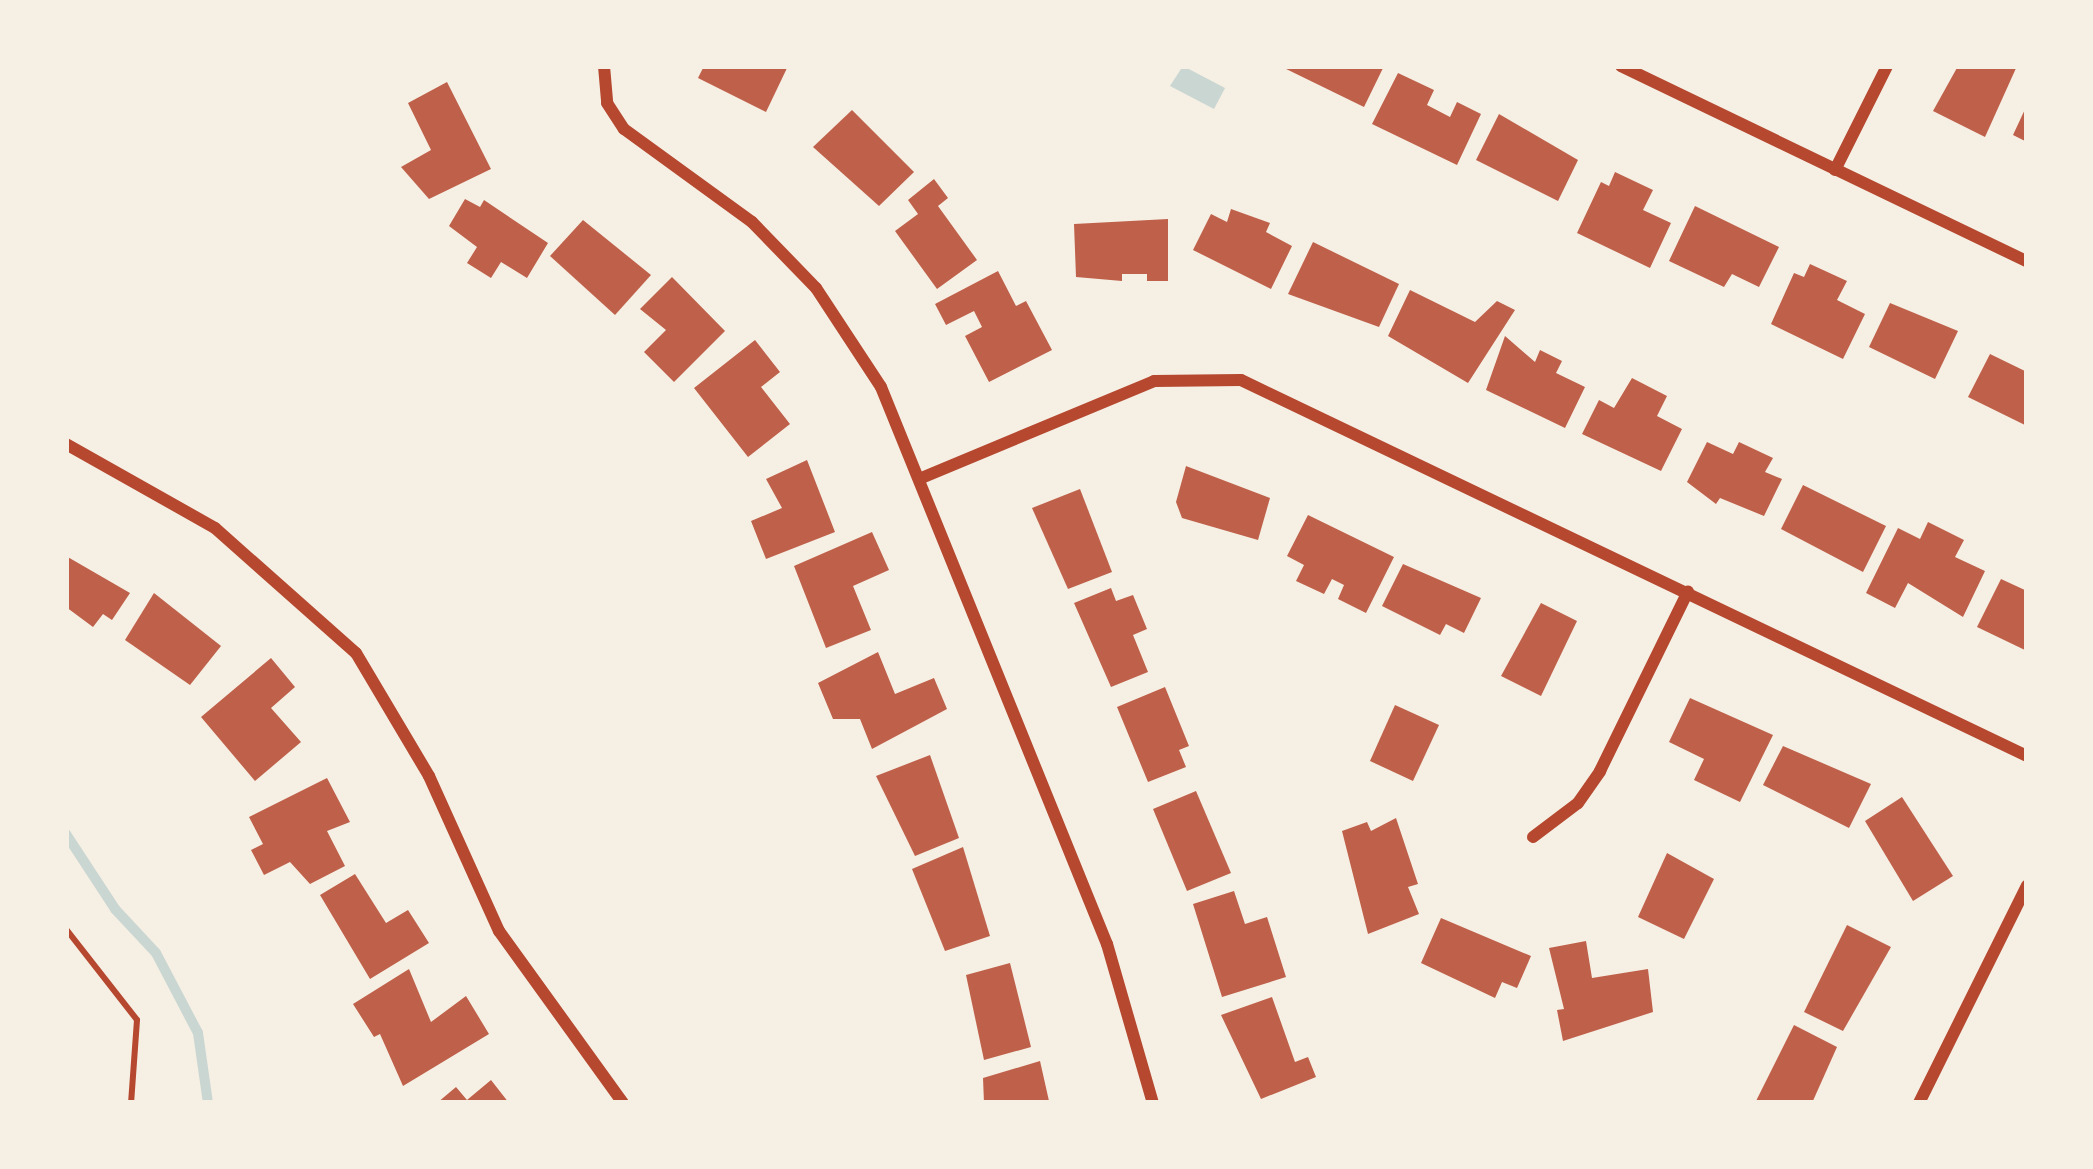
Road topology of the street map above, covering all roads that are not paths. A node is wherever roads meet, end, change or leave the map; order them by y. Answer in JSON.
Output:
{"nodes":[{"id":1,"x":604,"y":66,"type":"edge"},
{"id":2,"x":1621,"y":66,"type":"edge"},
{"id":3,"x":1887,"y":66,"type":"edge"},
{"id":4,"x":1835,"y":170,"type":"junction"},
{"id":5,"x":2027,"y":261,"type":"edge"},
{"id":6,"x":66,"y":445,"type":"edge"},
{"id":7,"x":920,"y":479,"type":"junction"},
{"id":8,"x":1688,"y":591,"type":"junction"},
{"id":9,"x":2027,"y":756,"type":"edge"},
{"id":10,"x":1533,"y":837,"type":"dead end"},
{"id":11,"x":2027,"y":885,"type":"edge"},
{"id":12,"x":623,"y":1103,"type":"edge"},
{"id":13,"x":1153,"y":1103,"type":"edge"},
{"id":14,"x":1919,"y":1103,"type":"edge"}],
"edges":[{"from":1,"to":7,"type":"street"},
{"from":2,"to":4,"type":"street"},
{"from":3,"to":4,"type":"street"},
{"from":4,"to":5,"type":"street"},
{"from":6,"to":12,"type":"street"},
{"from":7,"to":8,"type":"street"},
{"from":7,"to":13,"type":"street"},
{"from":8,"to":9,"type":"street"},
{"from":8,"to":10,"type":"street"},
{"from":11,"to":14,"type":"street"}]}
